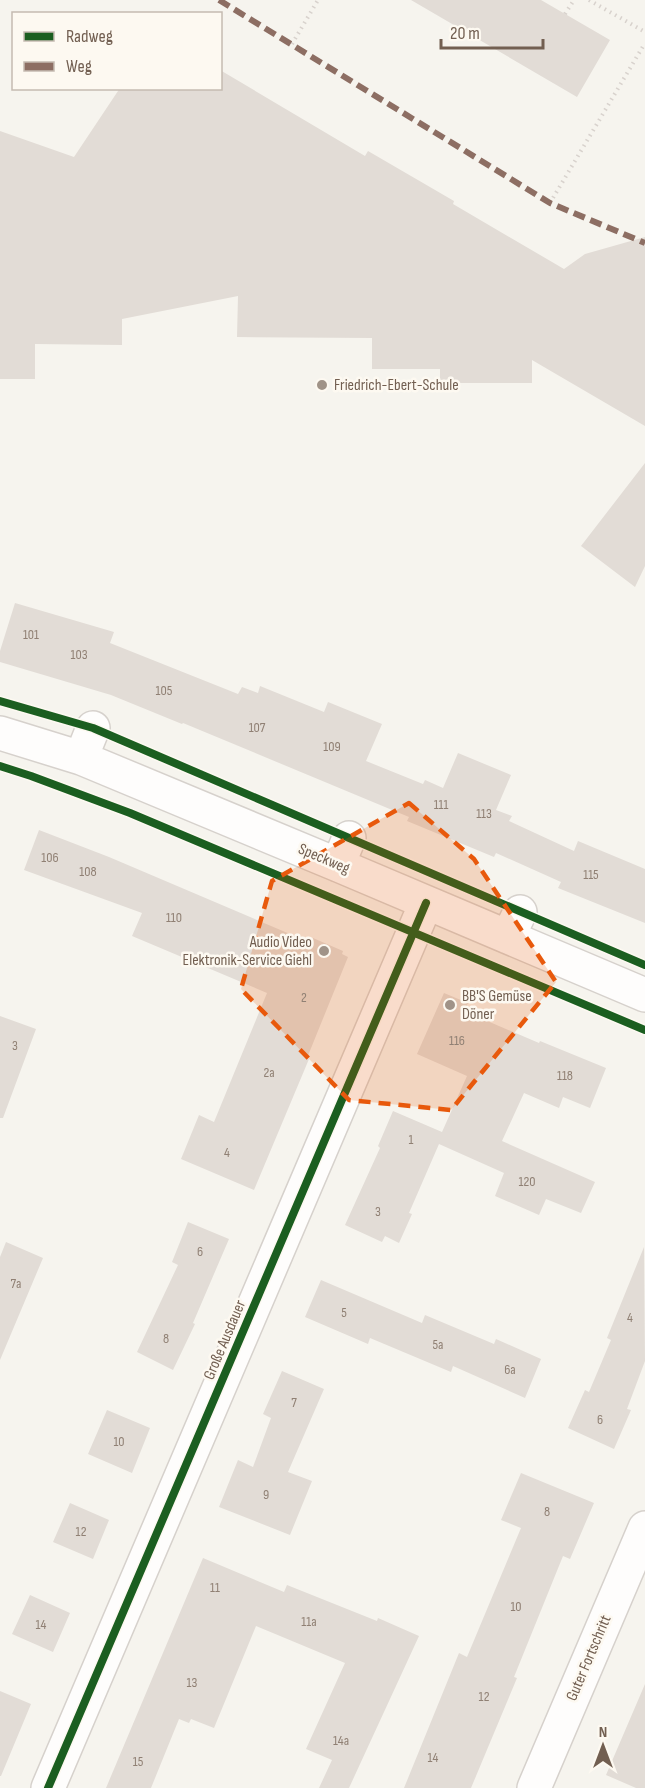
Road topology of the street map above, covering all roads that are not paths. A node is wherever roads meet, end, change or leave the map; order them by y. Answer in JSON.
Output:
{"nodes":[{"id":1,"x":93,"y":728,"type":"dead end"},
{"id":2,"x":3,"y":741,"type":"edge"},
{"id":3,"x":81,"y":758,"type":"junction"},
{"id":4,"x":426,"y":903,"type":"junction"},
{"id":5,"x":645,"y":995,"type":"edge"},
{"id":6,"x":645,"y":1528,"type":"edge"},
{"id":7,"x":48,"y":1788,"type":"edge"},
{"id":8,"x":534,"y":1788,"type":"edge"}],
"edges":[{"from":1,"to":3,"type":"street"},
{"from":2,"to":3,"type":"street","name":"Speckweg"},
{"from":3,"to":4,"type":"street","name":"Speckweg"},
{"from":4,"to":5,"type":"street","name":"Speckweg"},
{"from":4,"to":7,"type":"street","name":"Große Ausdauer"},
{"from":6,"to":8,"type":"street","name":"Guter Fortschritt"}]}
